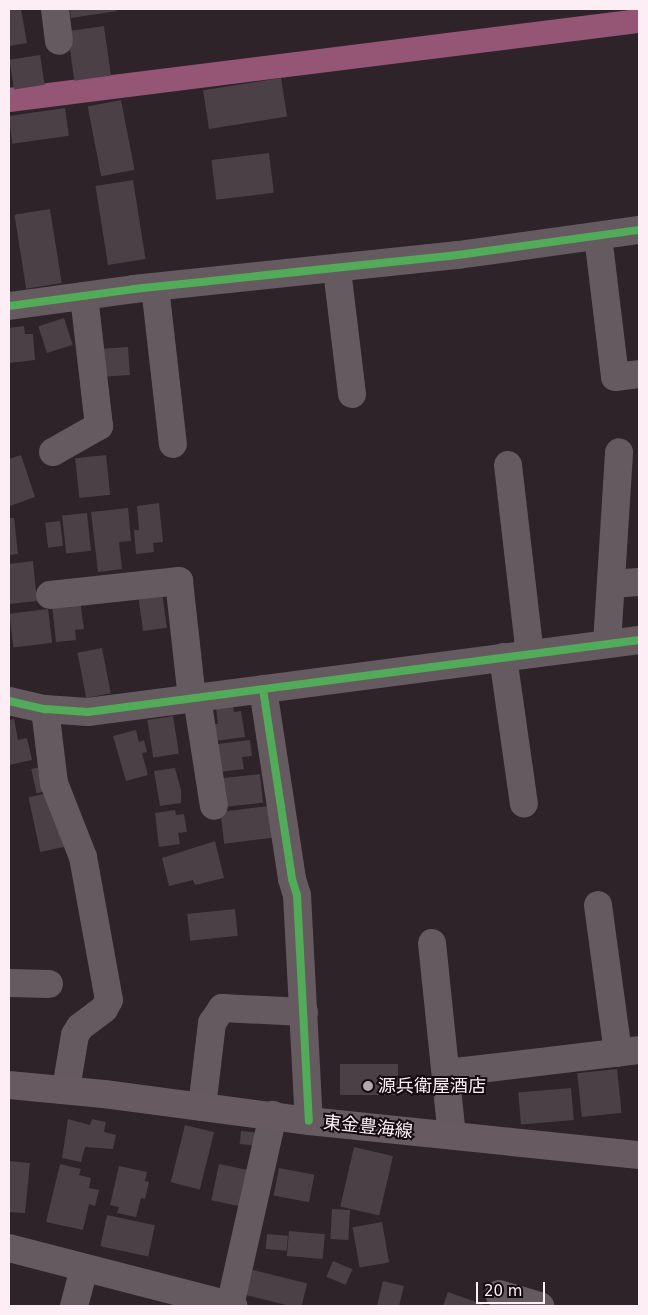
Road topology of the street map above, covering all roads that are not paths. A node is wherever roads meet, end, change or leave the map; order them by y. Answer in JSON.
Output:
{"nodes":[{"id":1,"x":55,"y":9,"type":"edge"},
{"id":2,"x":59,"y":40,"type":"dead end"},
{"id":3,"x":639,"y":230,"type":"edge"},
{"id":4,"x":598,"y":236,"type":"junction"},
{"id":5,"x":337,"y":270,"type":"junction"},
{"id":6,"x":155,"y":287,"type":"junction"},
{"id":7,"x":84,"y":296,"type":"junction"},
{"id":8,"x":9,"y":306,"type":"edge"},
{"id":9,"x":639,"y":374,"type":"edge"},
{"id":10,"x":352,"y":394,"type":"dead end"},
{"id":11,"x":173,"y":444,"type":"dead end"},
{"id":12,"x":53,"y":452,"type":"dead end"},
{"id":13,"x":619,"y":452,"type":"dead end"},
{"id":14,"x":508,"y":465,"type":"dead end"},
{"id":15,"x":628,"y":495,"type":"edge"},
{"id":16,"x":639,"y":582,"type":"edge"},
{"id":17,"x":611,"y":584,"type":"junction"},
{"id":18,"x":50,"y":595,"type":"dead end"},
{"id":19,"x":639,"y":640,"type":"edge"},
{"id":20,"x":607,"y":644,"type":"junction"},
{"id":21,"x":530,"y":654,"type":"junction"},
{"id":22,"x":503,"y":657,"type":"junction"},
{"id":23,"x":263,"y":690,"type":"junction"},
{"id":24,"x":194,"y":699,"type":"junction"},
{"id":25,"x":9,"y":701,"type":"edge"},
{"id":26,"x":45,"y":709,"type":"junction"},
{"id":27,"x":524,"y":804,"type":"dead end"},
{"id":28,"x":214,"y":806,"type":"dead end"},
{"id":29,"x":598,"y":905,"type":"dead end"},
{"id":30,"x":432,"y":943,"type":"dead end"},
{"id":31,"x":9,"y":983,"type":"edge"},
{"id":32,"x":49,"y":984,"type":"dead end"},
{"id":33,"x":304,"y":1012,"type":"junction"},
{"id":34,"x":629,"y":1051,"type":"edge"},
{"id":35,"x":447,"y":1073,"type":"junction"},
{"id":36,"x":9,"y":1085,"type":"edge"},
{"id":37,"x":66,"y":1090,"type":"junction"},
{"id":38,"x":202,"y":1106,"type":"junction"},
{"id":39,"x":273,"y":1114,"type":"junction"},
{"id":40,"x":309,"y":1121,"type":"junction"},
{"id":41,"x":452,"y":1135,"type":"junction"},
{"id":42,"x":639,"y":1155,"type":"edge"},
{"id":43,"x":9,"y":1248,"type":"edge"},
{"id":44,"x":84,"y":1269,"type":"junction"},
{"id":45,"x":499,"y":1294,"type":"dead end"},
{"id":46,"x":74,"y":1306,"type":"edge"},
{"id":47,"x":232,"y":1306,"type":"edge"},
{"id":48,"x":540,"y":1306,"type":"edge"}],
"edges":[{"from":1,"to":2,"type":"street"},
{"from":3,"to":4,"type":"street"},
{"from":4,"to":5,"type":"street"},
{"from":4,"to":9,"type":"street"},
{"from":5,"to":6,"type":"street"},
{"from":5,"to":10,"type":"street"},
{"from":6,"to":7,"type":"street"},
{"from":6,"to":11,"type":"street"},
{"from":7,"to":8,"type":"street"},
{"from":7,"to":12,"type":"street"},
{"from":13,"to":15,"type":"street"},
{"from":14,"to":21,"type":"street"},
{"from":15,"to":17,"type":"street"},
{"from":16,"to":17,"type":"street"},
{"from":17,"to":20,"type":"street"},
{"from":18,"to":24,"type":"street"},
{"from":19,"to":20,"type":"street"},
{"from":20,"to":21,"type":"street"},
{"from":21,"to":22,"type":"street"},
{"from":22,"to":23,"type":"street"},
{"from":22,"to":27,"type":"street"},
{"from":23,"to":24,"type":"street"},
{"from":23,"to":33,"type":"street"},
{"from":24,"to":26,"type":"street"},
{"from":24,"to":28,"type":"street"},
{"from":25,"to":26,"type":"street"},
{"from":26,"to":37,"type":"street"},
{"from":29,"to":34,"type":"street"},
{"from":30,"to":35,"type":"street"},
{"from":31,"to":32,"type":"street"},
{"from":33,"to":38,"type":"street"},
{"from":33,"to":40,"type":"street"},
{"from":34,"to":35,"type":"street"},
{"from":35,"to":41,"type":"street"},
{"from":36,"to":37,"type":"main road","name":"東金豊海線"},
{"from":37,"to":38,"type":"main road","name":"東金豊海線"},
{"from":38,"to":39,"type":"main road","name":"東金豊海線"},
{"from":39,"to":40,"type":"main road","name":"東金豊海線"},
{"from":39,"to":47,"type":"street"},
{"from":40,"to":41,"type":"main road","name":"東金豊海線"},
{"from":41,"to":42,"type":"main road","name":"東金豊海線"},
{"from":43,"to":44,"type":"street"},
{"from":44,"to":46,"type":"street"},
{"from":44,"to":47,"type":"street"},
{"from":45,"to":48,"type":"street"}]}
